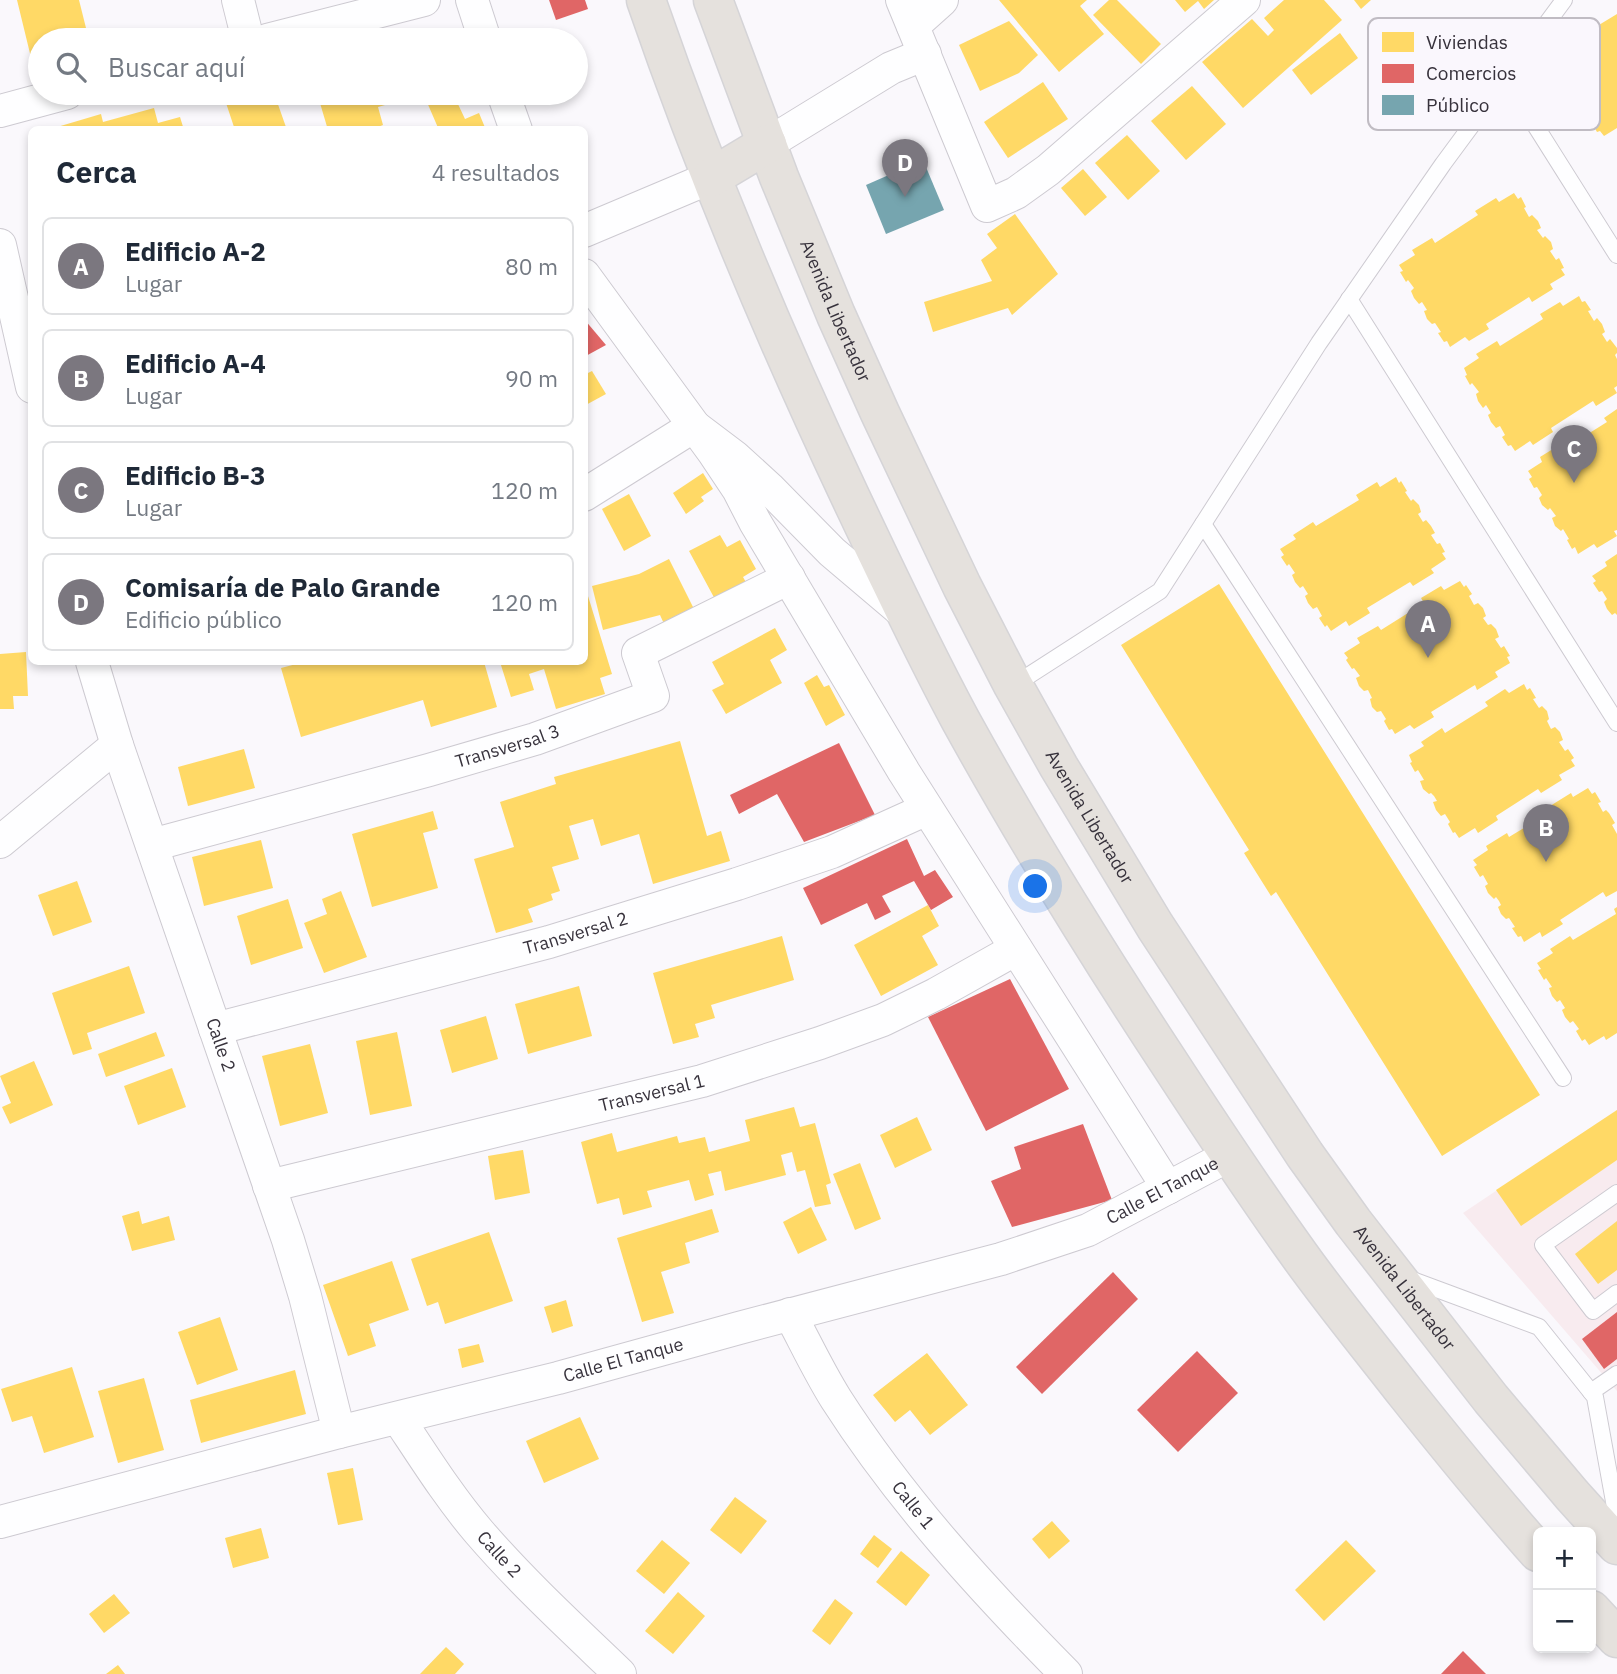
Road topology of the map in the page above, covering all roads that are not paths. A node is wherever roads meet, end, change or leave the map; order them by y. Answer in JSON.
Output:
{"nodes":[{"id":1,"x":238,"y":0,"type":"edge"},
{"id":2,"x":424,"y":0,"type":"edge"},
{"id":3,"x":472,"y":0,"type":"edge"},
{"id":4,"x":646,"y":0,"type":"edge"},
{"id":5,"x":713,"y":0,"type":"edge"},
{"id":6,"x":942,"y":0,"type":"edge"},
{"id":7,"x":1244,"y":0,"type":"edge"},
{"id":8,"x":1564,"y":0,"type":"edge"},
{"id":9,"x":1551,"y":18,"type":"edge"},
{"id":10,"x":913,"y":27,"type":"edge"},
{"id":11,"x":245,"y":28,"type":"edge"},
{"id":12,"x":314,"y":28,"type":"edge"},
{"id":13,"x":481,"y":28,"type":"edge"},
{"id":14,"x":28,"y":103,"type":"edge"},
{"id":15,"x":507,"y":105,"type":"edge"},
{"id":16,"x":0,"y":111,"type":"edge"},
{"id":17,"x":515,"y":126,"type":"edge"},
{"id":18,"x":1468,"y":130,"type":"edge"},
{"id":19,"x":1538,"y":130,"type":"edge"},
{"id":20,"x":767,"y":144,"type":"junction"},
{"id":21,"x":712,"y":177,"type":"junction"},
{"id":22,"x":588,"y":228,"type":"edge"},
{"id":23,"x":0,"y":245,"type":"edge"},
{"id":24,"x":1617,"y":256,"type":"edge"},
{"id":25,"x":588,"y":280,"type":"edge"},
{"id":26,"x":1349,"y":299,"type":"junction"},
{"id":27,"x":28,"y":369,"type":"edge"},
{"id":28,"x":694,"y":426,"type":"junction"},
{"id":29,"x":588,"y":492,"type":"edge"},
{"id":30,"x":1203,"y":524,"type":"junction"},
{"id":31,"x":789,"y":578,"type":"junction"},
{"id":32,"x":906,"y":615,"type":"junction"},
{"id":33,"x":93,"y":665,"type":"edge"},
{"id":34,"x":1013,"y":685,"type":"junction"},
{"id":35,"x":1617,"y":723,"type":"edge"},
{"id":36,"x":117,"y":744,"type":"junction"},
{"id":37,"x":927,"y":809,"type":"junction"},
{"id":38,"x":0,"y":842,"type":"edge"},
{"id":39,"x":152,"y":845,"type":"junction"},
{"id":40,"x":1016,"y":948,"type":"junction"},
{"id":41,"x":215,"y":1028,"type":"junction"},
{"id":42,"x":1563,"y":1078,"type":"dead end"},
{"id":43,"x":1230,"y":1155,"type":"junction"},
{"id":44,"x":269,"y":1186,"type":"junction"},
{"id":45,"x":1168,"y":1188,"type":"junction"},
{"id":46,"x":1617,"y":1193,"type":"edge"},
{"id":47,"x":1391,"y":1272,"type":"junction"},
{"id":48,"x":1617,"y":1293,"type":"edge"},
{"id":49,"x":790,"y":1314,"type":"junction"},
{"id":50,"x":1617,"y":1374,"type":"edge"},
{"id":51,"x":1591,"y":1392,"type":"junction"},
{"id":52,"x":398,"y":1418,"type":"junction"},
{"id":53,"x":339,"y":1433,"type":"junction"},
{"id":54,"x":1617,"y":1518,"type":"edge"},
{"id":55,"x":0,"y":1521,"type":"edge"},
{"id":56,"x":1617,"y":1545,"type":"edge"},
{"id":57,"x":1533,"y":1546,"type":"edge"},
{"id":58,"x":1596,"y":1615,"type":"edge"},
{"id":59,"x":1617,"y":1638,"type":"edge"},
{"id":60,"x":620,"y":1674,"type":"edge"},
{"id":61,"x":1066,"y":1674,"type":"edge"}],
"edges":[{"from":1,"to":11,"type":"street"},
{"from":2,"to":12,"type":"street"},
{"from":3,"to":13,"type":"street"},
{"from":4,"to":21,"type":"main road"},
{"from":5,"to":20,"type":"main road","name":"Avenida Libertador"},
{"from":6,"to":10,"type":"street"},
{"from":7,"to":10,"type":"street"},
{"from":8,"to":9,"type":"lane"},
{"from":10,"to":20,"type":"street"},
{"from":14,"to":16,"type":"street"},
{"from":15,"to":17,"type":"street"},
{"from":18,"to":26,"type":"lane"},
{"from":19,"to":24,"type":"lane"},
{"from":20,"to":21,"type":"main road"},
{"from":20,"to":34,"type":"main road","name":"Avenida Libertador"},
{"from":21,"to":22,"type":"street"},
{"from":21,"to":32,"type":"main road"},
{"from":23,"to":27,"type":"street"},
{"from":25,"to":28,"type":"street"},
{"from":26,"to":30,"type":"lane"},
{"from":26,"to":35,"type":"lane"},
{"from":28,"to":29,"type":"street"},
{"from":28,"to":31,"type":"street"},
{"from":28,"to":32,"type":"street"},
{"from":30,"to":34,"type":"lane"},
{"from":30,"to":42,"type":"lane"},
{"from":31,"to":37,"type":"street"},
{"from":31,"to":39,"type":"street","name":"Transversal 3"},
{"from":32,"to":43,"type":"main road"},
{"from":33,"to":36,"type":"street","name":"Calle 2"},
{"from":34,"to":47,"type":"main road","name":"Avenida Libertador"},
{"from":36,"to":38,"type":"street"},
{"from":36,"to":39,"type":"street","name":"Calle 2"},
{"from":37,"to":40,"type":"street"},
{"from":37,"to":41,"type":"street","name":"Transversal 2"},
{"from":39,"to":41,"type":"street","name":"Calle 2"},
{"from":40,"to":44,"type":"street","name":"Transversal 1"},
{"from":40,"to":45,"type":"street"},
{"from":41,"to":44,"type":"street","name":"Calle 2"},
{"from":43,"to":45,"type":"street","name":"Calle El Tanque"},
{"from":43,"to":57,"type":"main road"},
{"from":44,"to":53,"type":"street","name":"Calle 2"},
{"from":45,"to":49,"type":"street","name":"Calle El Tanque"},
{"from":46,"to":48,"type":"lane"},
{"from":47,"to":51,"type":"lane"},
{"from":47,"to":56,"type":"main road","name":"Avenida Libertador"},
{"from":49,"to":52,"type":"street","name":"Calle El Tanque"},
{"from":49,"to":61,"type":"street","name":"Calle 1"},
{"from":50,"to":51,"type":"lane"},
{"from":51,"to":54,"type":"lane"},
{"from":52,"to":53,"type":"street","name":"Calle El Tanque"},
{"from":52,"to":60,"type":"street","name":"Calle 2"},
{"from":53,"to":55,"type":"street","name":"Calle El Tanque"},
{"from":58,"to":59,"type":"main road"}]}
